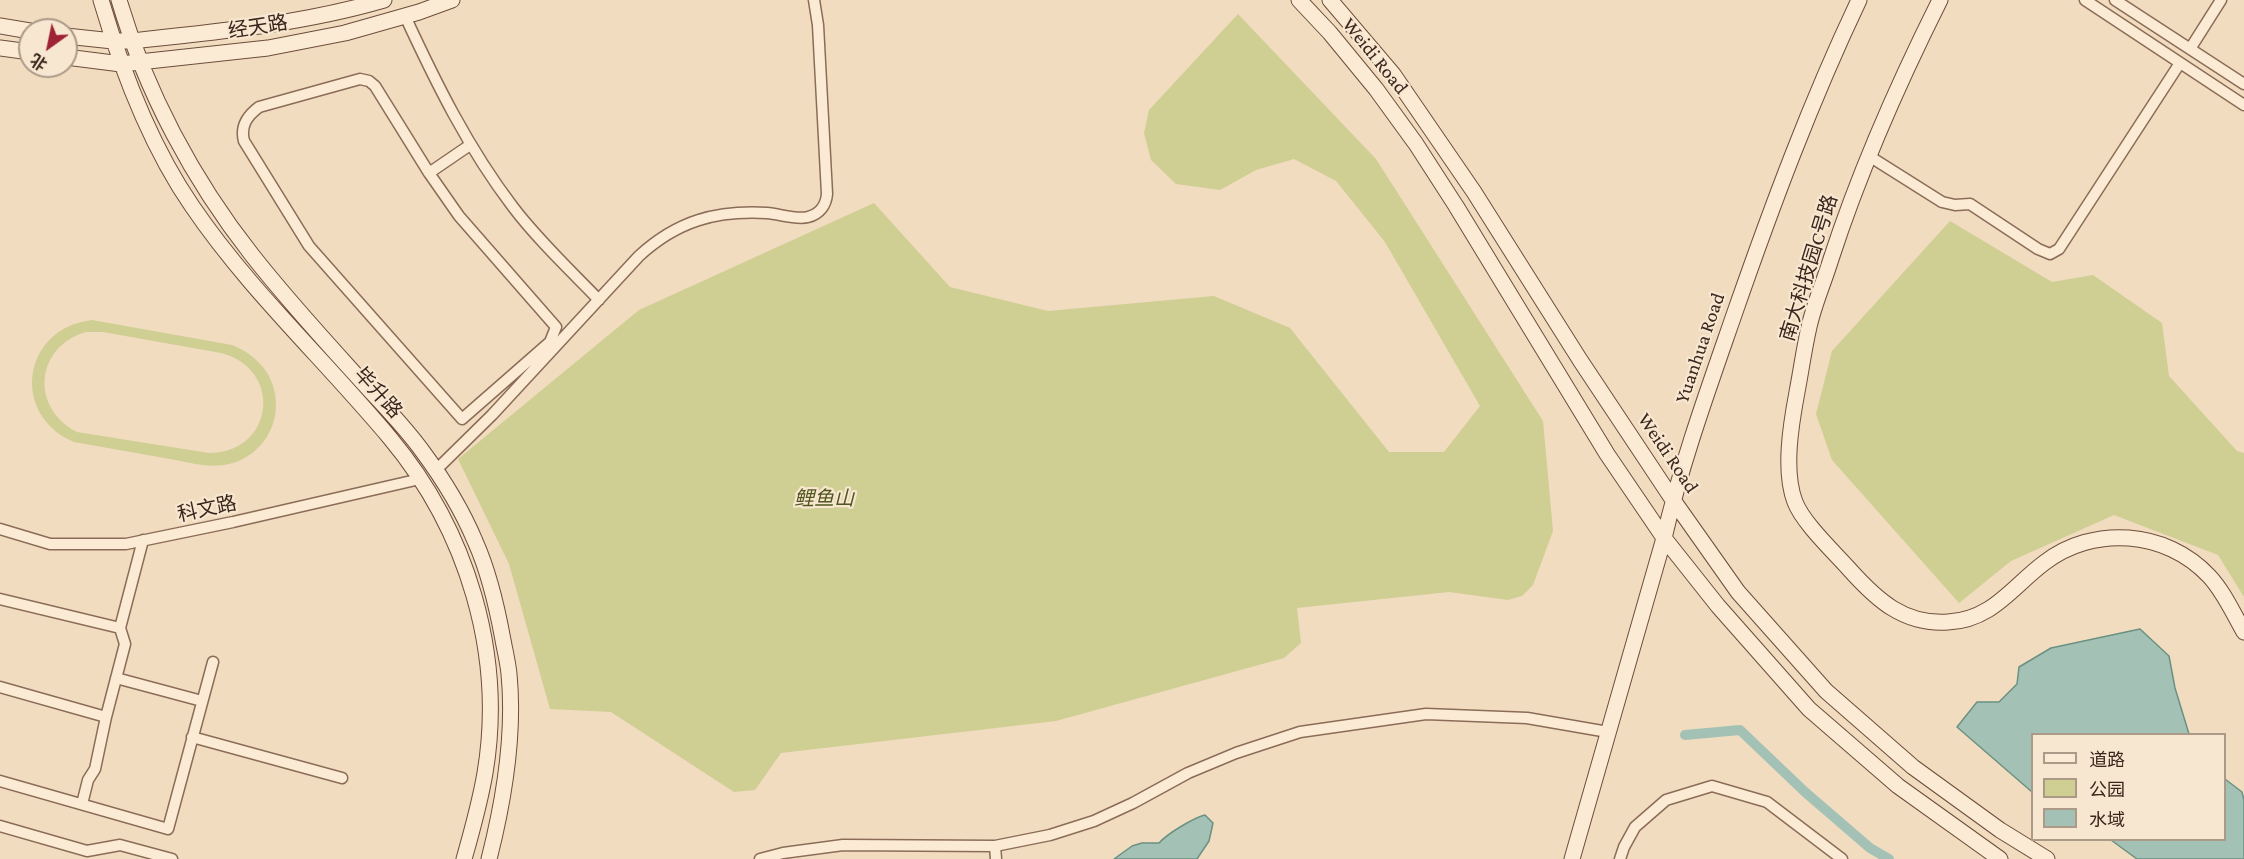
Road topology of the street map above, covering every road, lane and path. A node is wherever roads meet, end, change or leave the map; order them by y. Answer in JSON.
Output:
{"nodes":[{"id":1,"x":101,"y":0,"type":"edge"},
{"id":2,"x":119,"y":0,"type":"edge"},
{"id":3,"x":384,"y":0,"type":"edge"},
{"id":4,"x":452,"y":0,"type":"edge"},
{"id":5,"x":814,"y":0,"type":"edge"},
{"id":6,"x":1299,"y":0,"type":"edge"},
{"id":7,"x":1330,"y":0,"type":"edge"},
{"id":8,"x":1860,"y":0,"type":"edge"},
{"id":9,"x":1940,"y":0,"type":"edge"},
{"id":10,"x":2085,"y":0,"type":"edge"},
{"id":11,"x":2115,"y":0,"type":"edge"},
{"id":12,"x":2221,"y":0,"type":"edge"},
{"id":13,"x":405,"y":16,"type":"junction"},
{"id":14,"x":0,"y":26,"type":"edge"},
{"id":15,"x":18,"y":29,"type":"edge"},
{"id":16,"x":78,"y":37,"type":"edge"},
{"id":17,"x":113,"y":41,"type":"junction"},
{"id":18,"x":131,"y":41,"type":"junction"},
{"id":19,"x":0,"y":48,"type":"edge"},
{"id":20,"x":2190,"y":49,"type":"junction"},
{"id":21,"x":18,"y":50,"type":"edge"},
{"id":22,"x":78,"y":59,"type":"edge"},
{"id":23,"x":140,"y":63,"type":"junction"},
{"id":24,"x":2180,"y":63,"type":"junction"},
{"id":25,"x":121,"y":64,"type":"junction"},
{"id":26,"x":2244,"y":84,"type":"edge"},
{"id":27,"x":2244,"y":105,"type":"edge"},
{"id":28,"x":470,"y":145,"type":"junction"},
{"id":29,"x":1869,"y":156,"type":"junction"},
{"id":30,"x":429,"y":173,"type":"junction"},
{"id":31,"x":599,"y":300,"type":"junction"},
{"id":32,"x":435,"y":471,"type":"junction"},
{"id":33,"x":420,"y":479,"type":"junction"},
{"id":34,"x":1673,"y":500,"type":"junction"},
{"id":35,"x":0,"y":529,"type":"edge"},
{"id":36,"x":1664,"y":538,"type":"junction"},
{"id":37,"x":143,"y":540,"type":"junction"},
{"id":38,"x":0,"y":599,"type":"edge"},
{"id":39,"x":120,"y":628,"type":"junction"},
{"id":40,"x":2244,"y":632,"type":"edge"},
{"id":41,"x":213,"y":662,"type":"dead end"},
{"id":42,"x":116,"y":678,"type":"junction"},
{"id":43,"x":0,"y":687,"type":"edge"},
{"id":44,"x":202,"y":701,"type":"junction"},
{"id":45,"x":106,"y":717,"type":"junction"},
{"id":46,"x":1608,"y":732,"type":"junction"},
{"id":47,"x":192,"y":737,"type":"junction"},
{"id":48,"x":342,"y":778,"type":"dead end"},
{"id":49,"x":0,"y":781,"type":"edge"},
{"id":50,"x":82,"y":804,"type":"junction"},
{"id":51,"x":0,"y":826,"type":"edge"},
{"id":52,"x":994,"y":846,"type":"junction"},
{"id":53,"x":172,"y":859,"type":"edge"},
{"id":54,"x":464,"y":859,"type":"edge"},
{"id":55,"x":489,"y":859,"type":"edge"},
{"id":56,"x":760,"y":859,"type":"edge"},
{"id":57,"x":996,"y":859,"type":"edge"},
{"id":58,"x":1572,"y":859,"type":"edge"},
{"id":59,"x":1620,"y":859,"type":"edge"},
{"id":60,"x":1842,"y":859,"type":"edge"},
{"id":61,"x":2000,"y":859,"type":"edge"},
{"id":62,"x":2047,"y":859,"type":"edge"}],
"edges":[{"from":1,"to":17,"type":"street","name":"毕升路"},
{"from":2,"to":18,"type":"street","name":"毕升路"},
{"from":3,"to":18,"type":"street","name":"经天路"},
{"from":4,"to":13,"type":"street","name":"经天路"},
{"from":5,"to":31,"type":"street"},
{"from":6,"to":36,"type":"street","name":"Weidi Road"},
{"from":7,"to":34,"type":"street","name":"Weidi Road"},
{"from":8,"to":34,"type":"street","name":"Yuanhua Road"},
{"from":9,"to":29,"type":"street","name":"南大科技园C号路"},
{"from":10,"to":24,"type":"street"},
{"from":11,"to":20,"type":"street"},
{"from":12,"to":20,"type":"street"},
{"from":13,"to":23,"type":"street","name":"经天路"},
{"from":13,"to":28,"type":"street"},
{"from":14,"to":15,"type":"street"},
{"from":16,"to":17,"type":"street","name":"经天路"},
{"from":17,"to":18,"type":"street","name":"经天路"},
{"from":17,"to":25,"type":"street","name":"毕升路"},
{"from":18,"to":23,"type":"street","name":"毕升路"},
{"from":19,"to":21,"type":"street"},
{"from":20,"to":26,"type":"street"},
{"from":22,"to":25,"type":"street","name":"经天路"},
{"from":23,"to":25,"type":"street","name":"经天路"},
{"from":23,"to":32,"type":"street","name":"毕升路"},
{"from":24,"to":27,"type":"street"},
{"from":24,"to":29,"type":"street"},
{"from":25,"to":33,"type":"street","name":"毕升路"},
{"from":28,"to":30,"type":"street"},
{"from":28,"to":31,"type":"street"},
{"from":29,"to":40,"type":"street","name":"南大科技园C号路"},
{"from":30,"to":30,"type":"street"},
{"from":31,"to":32,"type":"street"},
{"from":32,"to":55,"type":"street","name":"毕升路"},
{"from":33,"to":37,"type":"street","name":"科文路"},
{"from":33,"to":54,"type":"street","name":"毕升路"},
{"from":34,"to":36,"type":"street","name":"Yuanhua Road"},
{"from":34,"to":62,"type":"street","name":"Weidi Road"},
{"from":35,"to":37,"type":"street","name":"科文路"},
{"from":36,"to":46,"type":"street","name":"Yuanhua Road"},
{"from":36,"to":61,"type":"street","name":"Weidi Road"},
{"from":37,"to":39,"type":"street"},
{"from":38,"to":39,"type":"street"},
{"from":39,"to":42,"type":"street"},
{"from":41,"to":44,"type":"street"},
{"from":42,"to":44,"type":"street"},
{"from":42,"to":45,"type":"street"},
{"from":43,"to":45,"type":"street"},
{"from":44,"to":47,"type":"street"},
{"from":45,"to":50,"type":"street"},
{"from":46,"to":52,"type":"street"},
{"from":46,"to":58,"type":"street","name":"Yuanhua Road"},
{"from":47,"to":48,"type":"street"},
{"from":47,"to":50,"type":"street"},
{"from":49,"to":50,"type":"street"},
{"from":51,"to":53,"type":"street"},
{"from":52,"to":56,"type":"street"},
{"from":52,"to":57,"type":"street"},
{"from":59,"to":60,"type":"street"}]}
